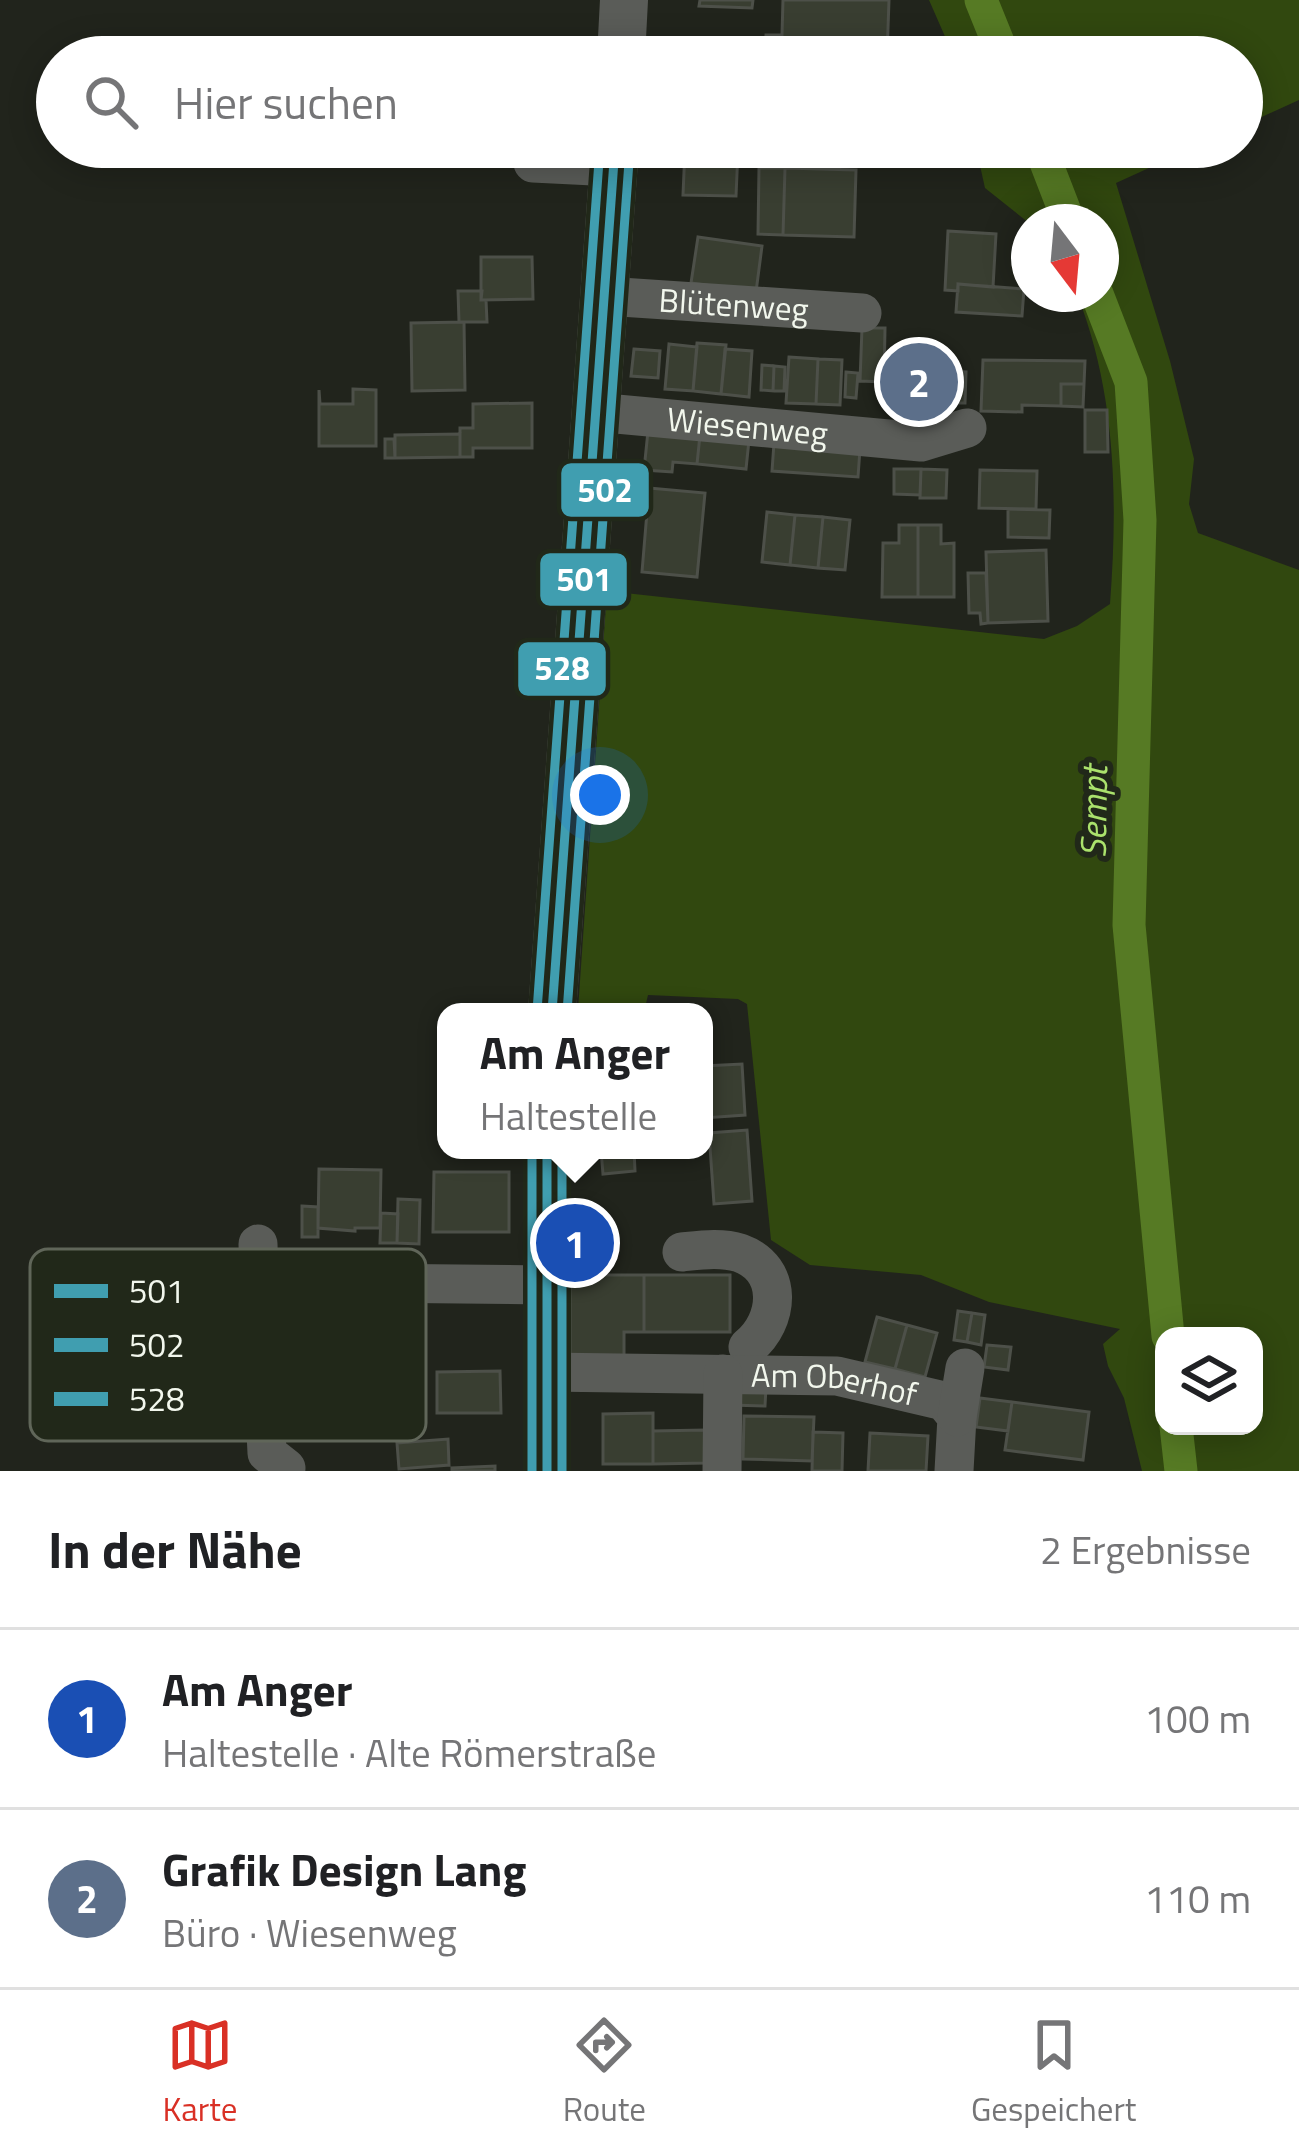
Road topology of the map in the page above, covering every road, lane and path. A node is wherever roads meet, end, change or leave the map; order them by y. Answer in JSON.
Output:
{"nodes":[{"id":1,"x":624,"y":0,"type":"edge"},
{"id":2,"x":622,"y":36,"type":"edge"},
{"id":3,"x":614,"y":168,"type":"edge"},
{"id":4,"x":605,"y":296,"type":"junction"},
{"id":5,"x":862,"y":313,"type":"dead end"},
{"id":6,"x":595,"y":412,"type":"junction"},
{"id":7,"x":967,"y":428,"type":"dead end"},
{"id":8,"x":553,"y":1003,"type":"edge"},
{"id":9,"x":547,"y":1159,"type":"edge"},
{"id":10,"x":682,"y":1252,"type":"dead end"},
{"id":11,"x":426,"y":1276,"type":"edge"},
{"id":12,"x":547,"y":1286,"type":"junction"},
{"id":13,"x":735,"y":1360,"type":"junction"},
{"id":14,"x":965,"y":1368,"type":"dead end"},
{"id":15,"x":547,"y":1372,"type":"junction"},
{"id":16,"x":958,"y":1417,"type":"junction"},
{"id":17,"x":266,"y":1441,"type":"edge"},
{"id":18,"x":286,"y":1468,"type":"dead end"},
{"id":19,"x":547,"y":1471,"type":"edge"},
{"id":20,"x":722,"y":1471,"type":"edge"},
{"id":21,"x":954,"y":1471,"type":"edge"}],
"edges":[{"from":1,"to":2,"type":"main road"},
{"from":3,"to":4,"type":"main road"},
{"from":4,"to":5,"type":"street","name":"Blütenweg"},
{"from":4,"to":6,"type":"main road"},
{"from":6,"to":7,"type":"street","name":"Wiesenweg"},
{"from":6,"to":8,"type":"main road"},
{"from":9,"to":12,"type":"main road"},
{"from":10,"to":13,"type":"street"},
{"from":11,"to":12,"type":"street"},
{"from":12,"to":15,"type":"main road"},
{"from":13,"to":15,"type":"street","name":"Am Oberhof"},
{"from":13,"to":16,"type":"street","name":"Am Oberhof"},
{"from":13,"to":20,"type":"street","name":"Am Oberhof"},
{"from":14,"to":16,"type":"street"},
{"from":15,"to":19,"type":"main road"},
{"from":16,"to":21,"type":"street","name":"Am Oberhof"},
{"from":17,"to":18,"type":"street"}]}
